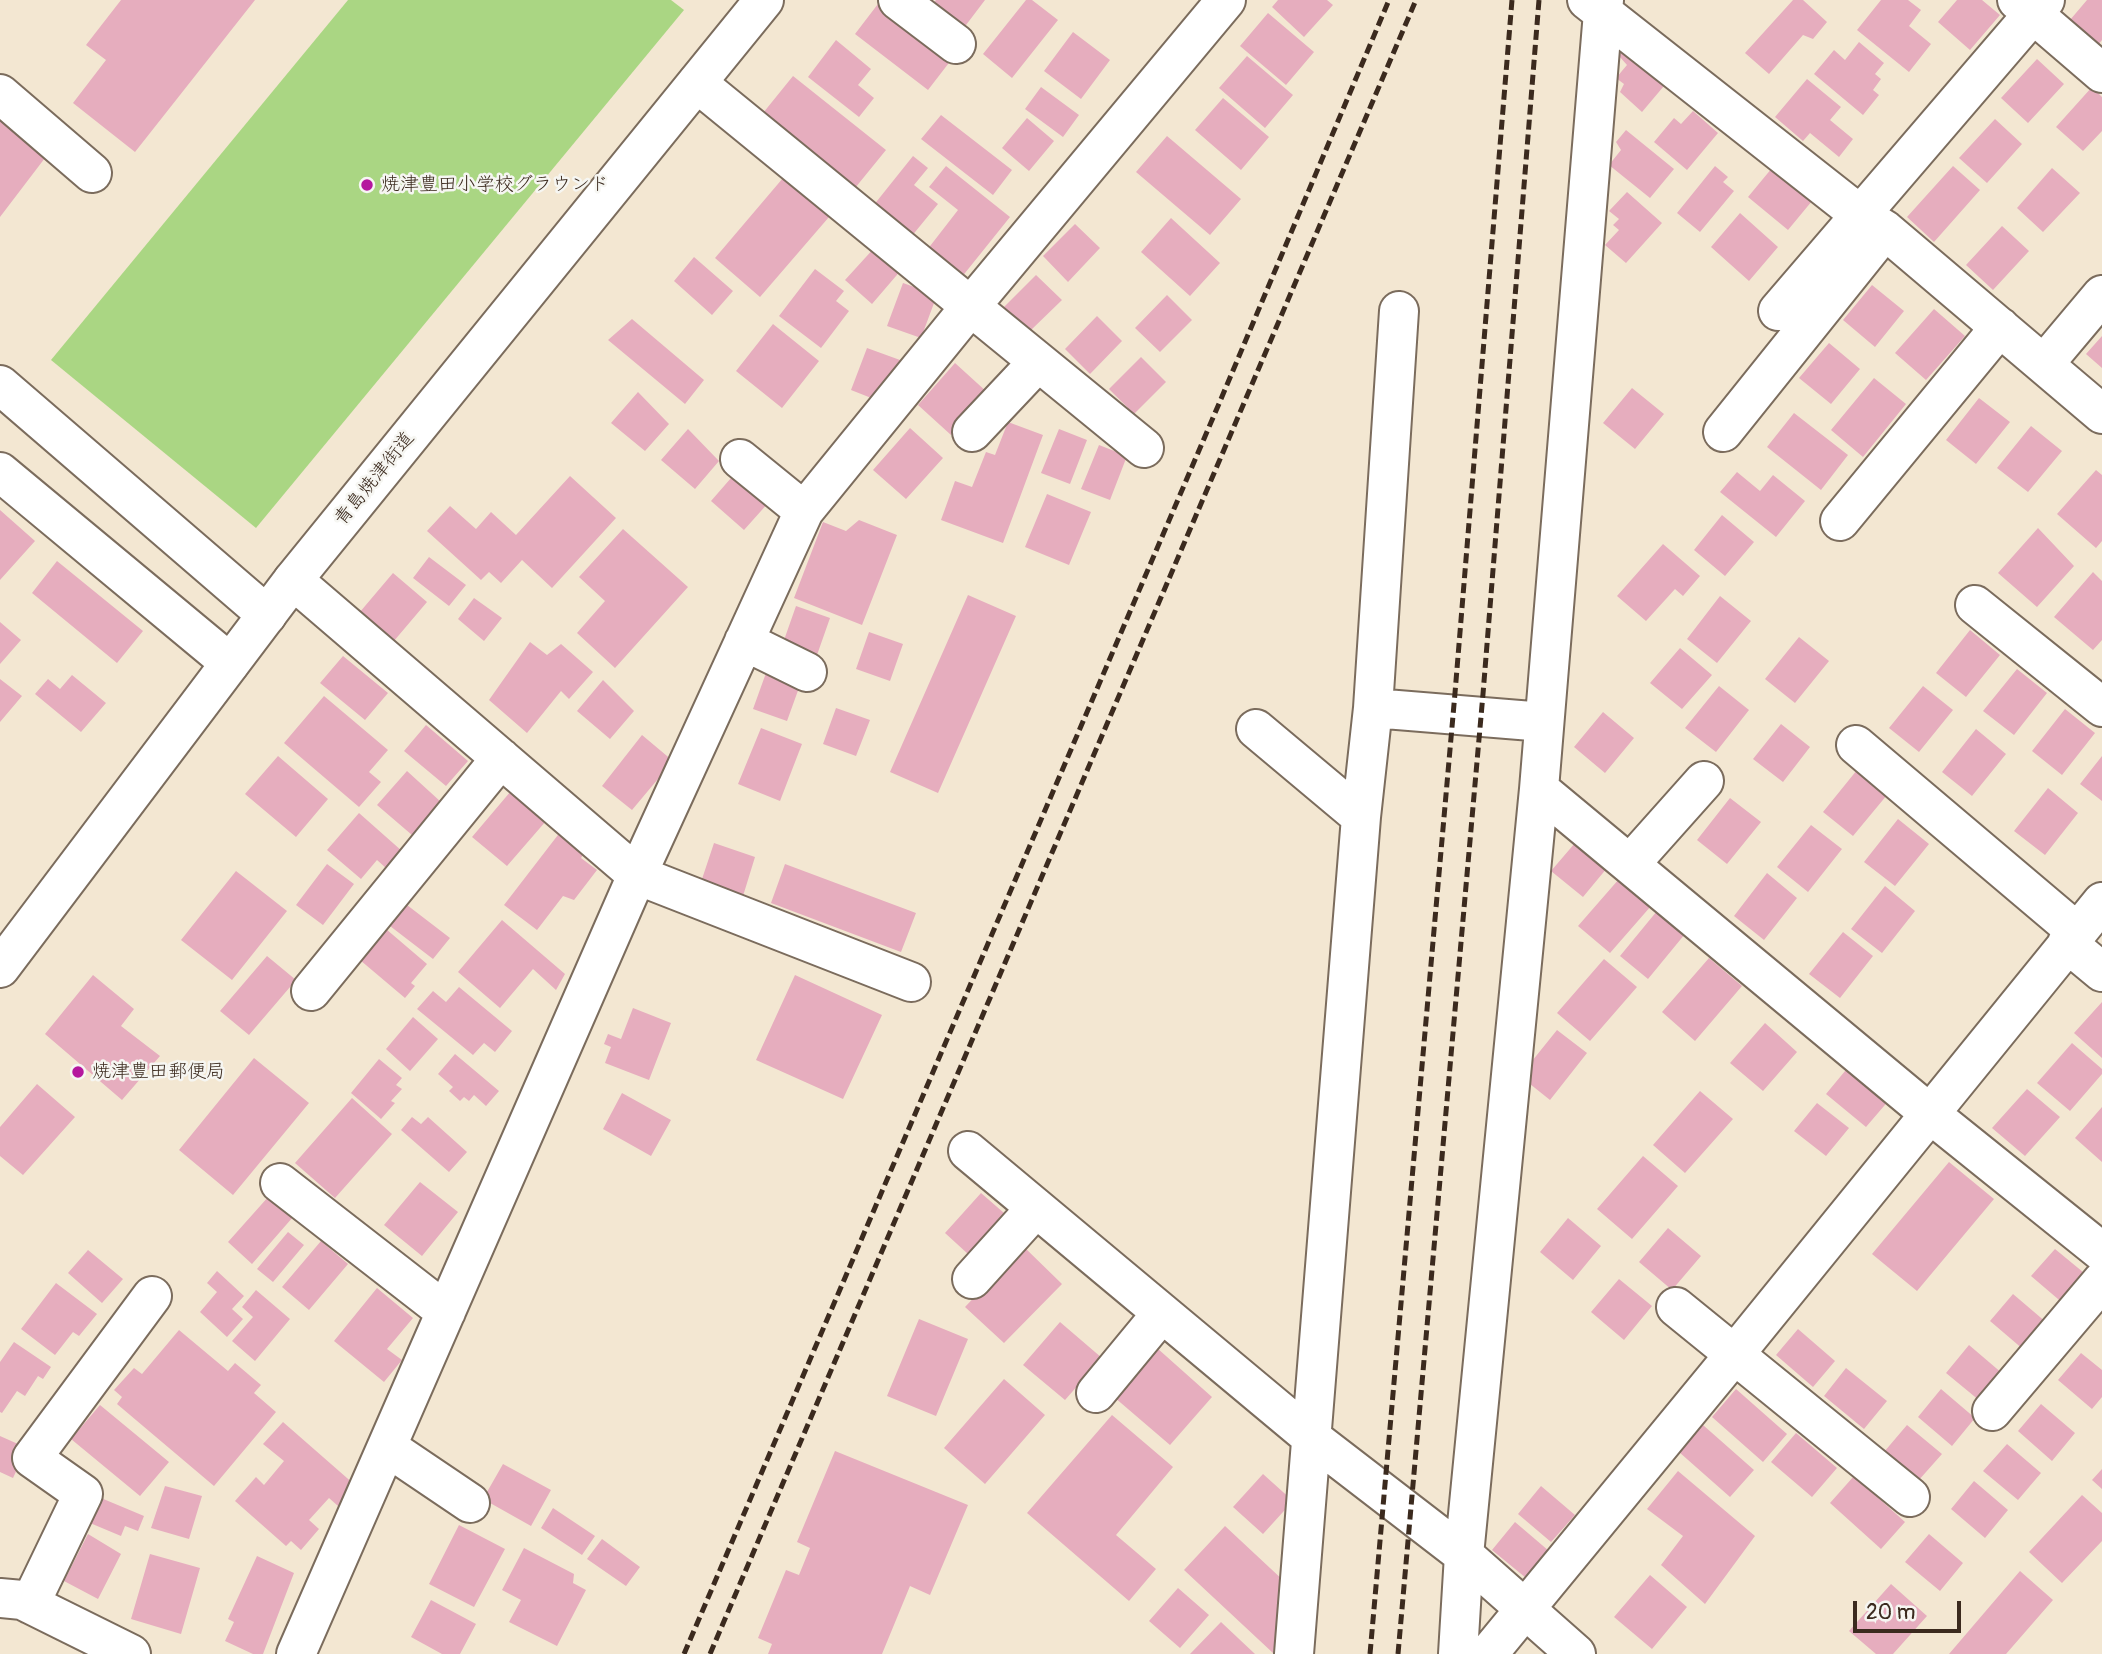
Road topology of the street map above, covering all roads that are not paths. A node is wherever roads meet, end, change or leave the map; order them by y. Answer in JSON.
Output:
{"nodes":[{"id":1,"x":764,"y":0,"type":"edge"},
{"id":2,"x":898,"y":0,"type":"edge"},
{"id":3,"x":1226,"y":0,"type":"edge"},
{"id":4,"x":1598,"y":4,"type":"edge"},
{"id":5,"x":2032,"y":5,"type":"edge"},
{"id":6,"x":957,"y":44,"type":"dead end"},
{"id":7,"x":2102,"y":73,"type":"edge"},
{"id":8,"x":696,"y":83,"type":"junction"},
{"id":9,"x":0,"y":93,"type":"edge"},
{"id":10,"x":92,"y":173,"type":"dead end"},
{"id":11,"x":1872,"y":222,"type":"junction"},
{"id":12,"x":2102,"y":295,"type":"edge"},
{"id":13,"x":970,"y":307,"type":"junction"},
{"id":14,"x":1399,"y":311,"type":"dead end"},
{"id":15,"x":1778,"y":312,"type":"dead end"},
{"id":16,"x":2000,"y":327,"type":"junction"},
{"id":17,"x":1038,"y":362,"type":"junction"},
{"id":18,"x":2044,"y":364,"type":"junction"},
{"id":19,"x":0,"y":385,"type":"edge"},
{"id":20,"x":2102,"y":414,"type":"edge"},
{"id":21,"x":972,"y":432,"type":"dead end"},
{"id":22,"x":1723,"y":432,"type":"dead end"},
{"id":23,"x":1144,"y":448,"type":"dead end"},
{"id":24,"x":740,"y":459,"type":"dead end"},
{"id":25,"x":1,"y":474,"type":"edge"},
{"id":26,"x":804,"y":511,"type":"junction"},
{"id":27,"x":1840,"y":521,"type":"dead end"},
{"id":28,"x":293,"y":580,"type":"junction"},
{"id":29,"x":1975,"y":605,"type":"dead end"},
{"id":30,"x":267,"y":615,"type":"junction"},
{"id":31,"x":744,"y":641,"type":"junction"},
{"id":32,"x":230,"y":663,"type":"junction"},
{"id":33,"x":807,"y":672,"type":"dead end"},
{"id":34,"x":2102,"y":707,"type":"edge"},
{"id":35,"x":1373,"y":708,"type":"junction"},
{"id":36,"x":1544,"y":722,"type":"junction"},
{"id":37,"x":1256,"y":730,"type":"dead end"},
{"id":38,"x":1856,"y":746,"type":"dead end"},
{"id":39,"x":501,"y":758,"type":"junction"},
{"id":40,"x":1704,"y":781,"type":"dead end"},
{"id":41,"x":1538,"y":789,"type":"junction"},
{"id":42,"x":1361,"y":817,"type":"junction"},
{"id":43,"x":1630,"y":864,"type":"junction"},
{"id":44,"x":638,"y":875,"type":"junction"},
{"id":45,"x":2102,"y":902,"type":"edge"},
{"id":46,"x":2072,"y":938,"type":"junction"},
{"id":47,"x":0,"y":968,"type":"edge"},
{"id":48,"x":2102,"y":972,"type":"edge"},
{"id":49,"x":911,"y":982,"type":"dead end"},
{"id":50,"x":311,"y":990,"type":"dead end"},
{"id":51,"x":1929,"y":1113,"type":"junction"},
{"id":52,"x":968,"y":1151,"type":"dead end"},
{"id":53,"x":280,"y":1183,"type":"dead end"},
{"id":54,"x":1036,"y":1208,"type":"junction"},
{"id":55,"x":2102,"y":1252,"type":"edge"},
{"id":56,"x":972,"y":1279,"type":"dead end"},
{"id":57,"x":2102,"y":1281,"type":"edge"},
{"id":58,"x":152,"y":1296,"type":"dead end"},
{"id":59,"x":1676,"y":1307,"type":"dead end"},
{"id":60,"x":446,"y":1312,"type":"junction"},
{"id":61,"x":1162,"y":1312,"type":"junction"},
{"id":62,"x":1734,"y":1355,"type":"junction"},
{"id":63,"x":1096,"y":1393,"type":"dead end"},
{"id":64,"x":1992,"y":1411,"type":"dead end"},
{"id":65,"x":1312,"y":1438,"type":"junction"},
{"id":66,"x":387,"y":1447,"type":"junction"},
{"id":67,"x":1910,"y":1497,"type":"dead end"},
{"id":68,"x":470,"y":1503,"type":"dead end"},
{"id":69,"x":1464,"y":1555,"type":"junction"},
{"id":70,"x":15,"y":1601,"type":"edge"},
{"id":71,"x":1524,"y":1610,"type":"junction"},
{"id":72,"x":131,"y":1654,"type":"edge"},
{"id":73,"x":296,"y":1654,"type":"edge"},
{"id":74,"x":1294,"y":1654,"type":"edge"},
{"id":75,"x":1458,"y":1654,"type":"edge"},
{"id":76,"x":1488,"y":1654,"type":"edge"},
{"id":77,"x":1576,"y":1654,"type":"edge"}],
"edges":[{"from":1,"to":8,"type":"street","name":"青島焼津街道"},
{"from":2,"to":6,"type":"street"},
{"from":3,"to":13,"type":"street"},
{"from":4,"to":11,"type":"street"},
{"from":4,"to":36,"type":"street"},
{"from":5,"to":7,"type":"street"},
{"from":5,"to":11,"type":"street"},
{"from":8,"to":13,"type":"street"},
{"from":8,"to":28,"type":"street","name":"青島焼津街道"},
{"from":9,"to":10,"type":"street"},
{"from":11,"to":15,"type":"street"},
{"from":11,"to":16,"type":"street"},
{"from":11,"to":22,"type":"street"},
{"from":12,"to":18,"type":"street"},
{"from":13,"to":17,"type":"street"},
{"from":13,"to":26,"type":"street"},
{"from":14,"to":35,"type":"street"},
{"from":16,"to":18,"type":"street"},
{"from":16,"to":27,"type":"street"},
{"from":17,"to":21,"type":"street"},
{"from":17,"to":23,"type":"street"},
{"from":18,"to":20,"type":"street"},
{"from":19,"to":30,"type":"street"},
{"from":24,"to":26,"type":"street"},
{"from":25,"to":32,"type":"street"},
{"from":26,"to":31,"type":"street"},
{"from":28,"to":30,"type":"street","name":"青島焼津街道"},
{"from":28,"to":39,"type":"street"},
{"from":29,"to":34,"type":"street"},
{"from":30,"to":32,"type":"street","name":"青島焼津街道"},
{"from":31,"to":33,"type":"street"},
{"from":31,"to":44,"type":"street"},
{"from":32,"to":47,"type":"street","name":"青島焼津街道"},
{"from":35,"to":36,"type":"street"},
{"from":35,"to":42,"type":"street"},
{"from":36,"to":41,"type":"street"},
{"from":37,"to":42,"type":"street"},
{"from":38,"to":46,"type":"street"},
{"from":39,"to":44,"type":"street"},
{"from":39,"to":50,"type":"street"},
{"from":40,"to":43,"type":"street"},
{"from":41,"to":43,"type":"street"},
{"from":41,"to":69,"type":"street"},
{"from":42,"to":65,"type":"street"},
{"from":43,"to":51,"type":"street"},
{"from":44,"to":49,"type":"street"},
{"from":44,"to":60,"type":"street"},
{"from":45,"to":46,"type":"street"},
{"from":46,"to":48,"type":"street"},
{"from":46,"to":51,"type":"street"},
{"from":51,"to":55,"type":"street"},
{"from":51,"to":62,"type":"street"},
{"from":52,"to":54,"type":"street"},
{"from":53,"to":60,"type":"street"},
{"from":54,"to":56,"type":"street"},
{"from":54,"to":61,"type":"street"},
{"from":57,"to":64,"type":"street"},
{"from":58,"to":70,"type":"street"},
{"from":59,"to":62,"type":"street"},
{"from":60,"to":66,"type":"street"},
{"from":61,"to":63,"type":"street"},
{"from":61,"to":65,"type":"street"},
{"from":62,"to":67,"type":"street"},
{"from":62,"to":71,"type":"street"},
{"from":65,"to":69,"type":"street"},
{"from":65,"to":74,"type":"street"},
{"from":66,"to":68,"type":"street"},
{"from":66,"to":73,"type":"street"},
{"from":69,"to":71,"type":"street"},
{"from":69,"to":75,"type":"street"},
{"from":70,"to":72,"type":"street"},
{"from":71,"to":76,"type":"street"},
{"from":71,"to":77,"type":"street"}]}
